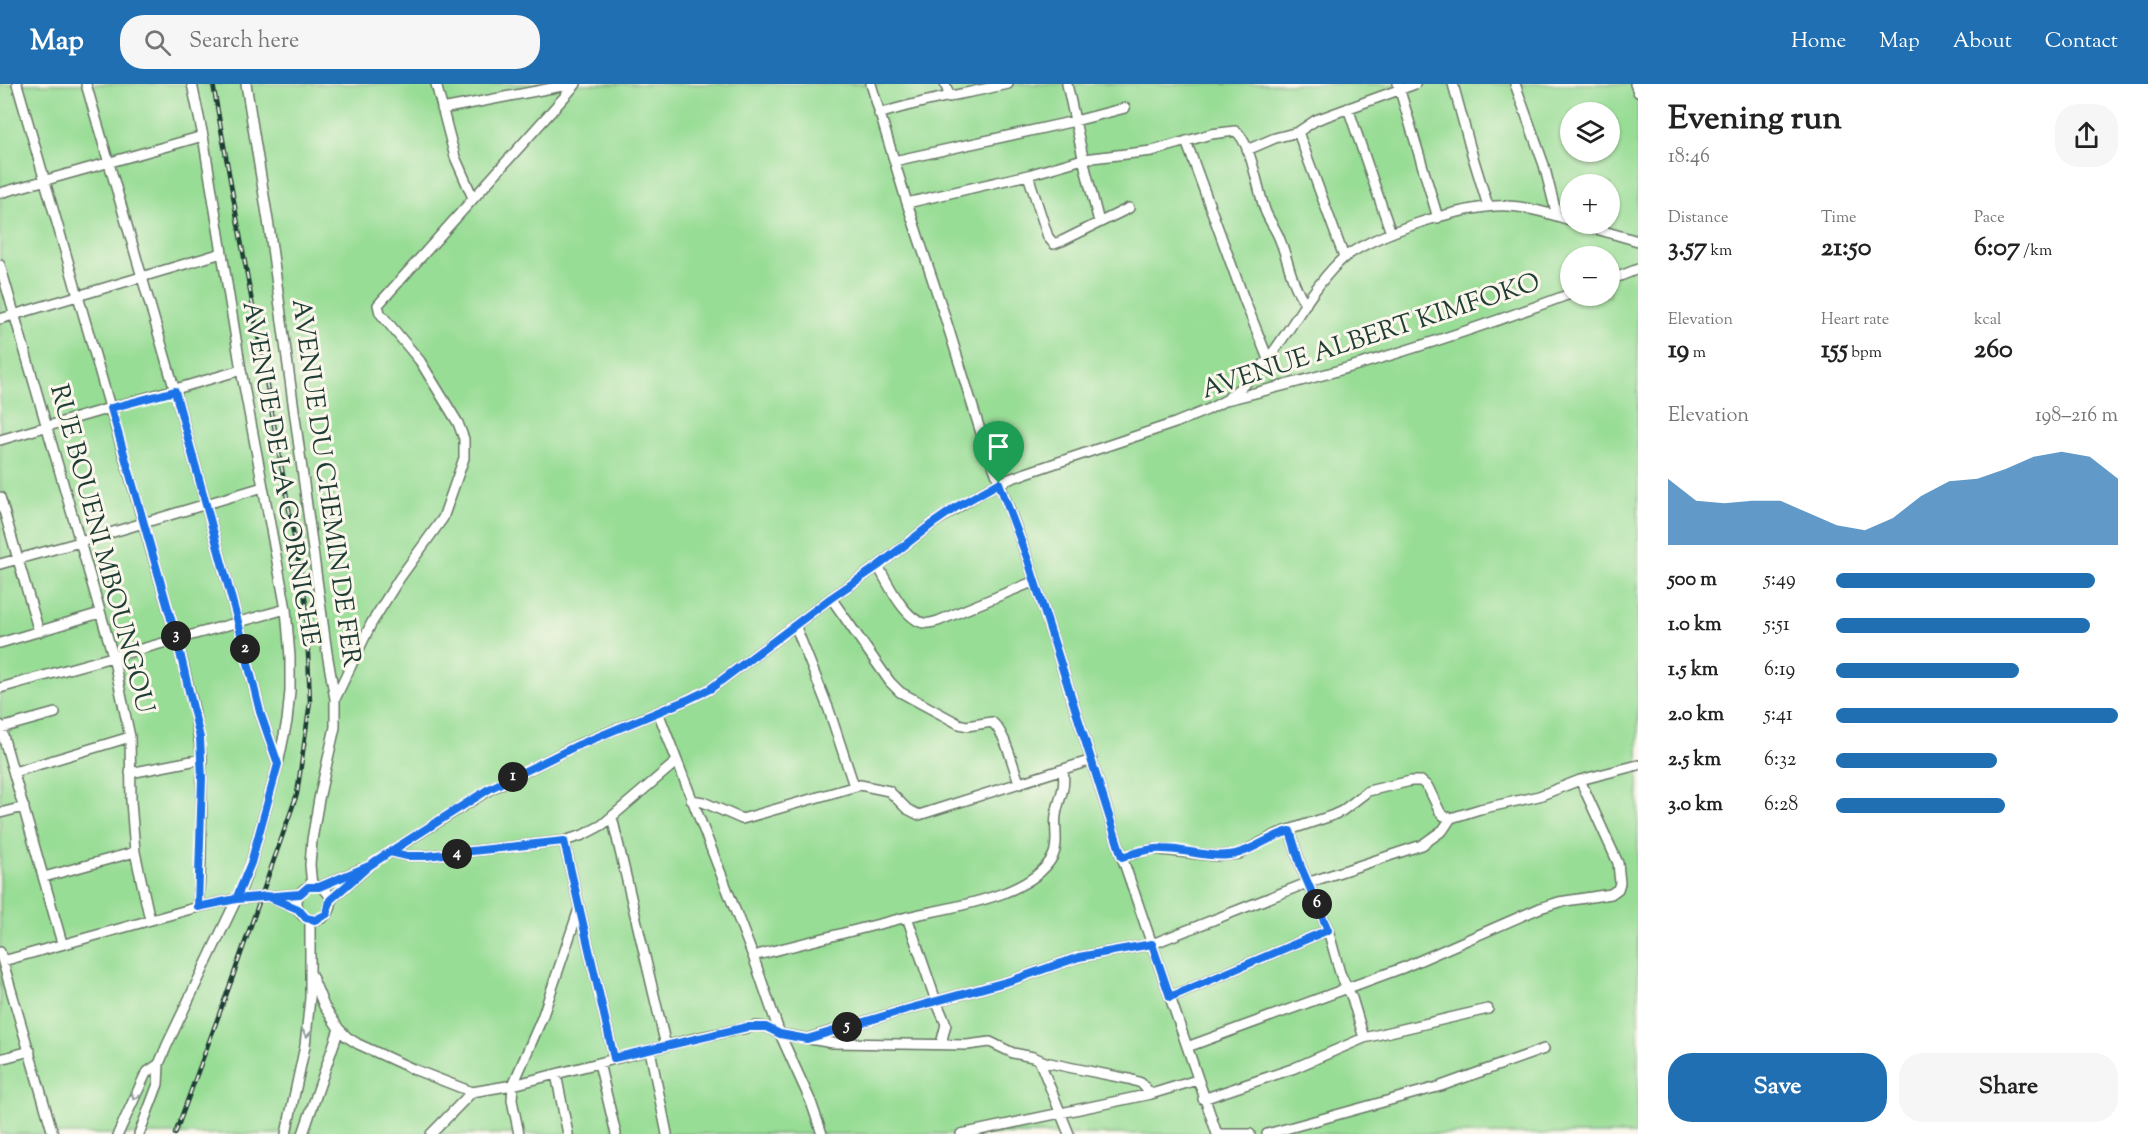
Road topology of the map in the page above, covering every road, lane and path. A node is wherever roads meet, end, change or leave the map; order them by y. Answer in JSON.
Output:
{"nodes":[{"id":1,"x":17,"y":84,"type":"edge"},
{"id":2,"x":86,"y":84,"type":"edge"},
{"id":3,"x":192,"y":84,"type":"edge"},
{"id":4,"x":246,"y":84,"type":"edge"},
{"id":5,"x":436,"y":84,"type":"edge"},
{"id":6,"x":575,"y":84,"type":"edge"},
{"id":7,"x":871,"y":84,"type":"edge"},
{"id":8,"x":945,"y":84,"type":"edge"},
{"id":9,"x":1067,"y":84,"type":"edge"},
{"id":10,"x":1416,"y":84,"type":"edge"},
{"id":11,"x":1453,"y":84,"type":"edge"},
{"id":12,"x":1515,"y":84,"type":"edge"},
{"id":13,"x":1635,"y":84,"type":"edge"},
{"id":14,"x":1003,"y":85,"type":"edge"},
{"id":15,"x":1399,"y":87,"type":"edge"},
{"id":16,"x":1638,"y":92,"type":"edge"},
{"id":17,"x":950,"y":98,"type":"junction"},
{"id":18,"x":1125,"y":108,"type":"dead end"},
{"id":19,"x":1348,"y":108,"type":"junction"},
{"id":20,"x":442,"y":109,"type":"junction"},
{"id":21,"x":879,"y":114,"type":"junction"},
{"id":22,"x":1076,"y":121,"type":"junction"},
{"id":23,"x":1299,"y":132,"type":"junction"},
{"id":24,"x":202,"y":136,"type":"junction"},
{"id":25,"x":1186,"y":141,"type":"junction"},
{"id":26,"x":1247,"y":150,"type":"junction"},
{"id":27,"x":1083,"y":159,"type":"junction"},
{"id":28,"x":894,"y":161,"type":"junction"},
{"id":29,"x":108,"y":163,"type":"junction"},
{"id":30,"x":1028,"y":175,"type":"junction"},
{"id":31,"x":45,"y":180,"type":"junction"},
{"id":32,"x":0,"y":193,"type":"edge"},
{"id":33,"x":473,"y":198,"type":"junction"},
{"id":34,"x":907,"y":203,"type":"junction"},
{"id":35,"x":1488,"y":206,"type":"junction"},
{"id":36,"x":1129,"y":208,"type":"dead end"},
{"id":37,"x":1557,"y":216,"type":"junction"},
{"id":38,"x":1560,"y":217,"type":"edge"},
{"id":39,"x":1438,"y":218,"type":"junction"},
{"id":40,"x":1099,"y":222,"type":"junction"},
{"id":41,"x":1391,"y":233,"type":"junction"},
{"id":42,"x":1612,"y":234,"type":"edge"},
{"id":43,"x":1638,"y":242,"type":"edge"},
{"id":44,"x":222,"y":254,"type":"junction"},
{"id":45,"x":1344,"y":257,"type":"junction"},
{"id":46,"x":0,"y":265,"type":"edge"},
{"id":47,"x":1638,"y":269,"type":"edge"},
{"id":48,"x":1620,"y":276,"type":"edge"},
{"id":49,"x":141,"y":277,"type":"junction"},
{"id":50,"x":79,"y":295,"type":"junction"},
{"id":51,"x":1560,"y":298,"type":"edge"},
{"id":52,"x":1305,"y":304,"type":"junction"},
{"id":53,"x":15,"y":314,"type":"junction"},
{"id":54,"x":0,"y":319,"type":"edge"},
{"id":55,"x":1268,"y":359,"type":"junction"},
{"id":56,"x":241,"y":370,"type":"junction"},
{"id":57,"x":175,"y":391,"type":"junction"},
{"id":58,"x":1226,"y":400,"type":"junction"},
{"id":59,"x":111,"y":408,"type":"junction"},
{"id":60,"x":48,"y":426,"type":"junction"},
{"id":61,"x":0,"y":440,"type":"edge"},
{"id":62,"x":999,"y":483,"type":"junction"},
{"id":63,"x":263,"y":487,"type":"junction"},
{"id":64,"x":0,"y":497,"type":"edge"},
{"id":65,"x":205,"y":505,"type":"junction"},
{"id":66,"x":143,"y":522,"type":"junction"},
{"id":67,"x":80,"y":542,"type":"junction"},
{"id":68,"x":16,"y":558,"type":"junction"},
{"id":69,"x":0,"y":564,"type":"edge"},
{"id":70,"x":878,"y":566,"type":"junction"},
{"id":71,"x":1035,"y":581,"type":"junction"},
{"id":72,"x":831,"y":598,"type":"junction"},
{"id":73,"x":286,"y":609,"type":"junction"},
{"id":74,"x":100,"y":613,"type":"junction"},
{"id":75,"x":238,"y":622,"type":"junction"},
{"id":76,"x":795,"y":625,"type":"junction"},
{"id":77,"x":39,"y":632,"type":"junction"},
{"id":78,"x":177,"y":640,"type":"junction"},
{"id":79,"x":0,"y":643,"type":"edge"},
{"id":80,"x":113,"y":656,"type":"junction"},
{"id":81,"x":0,"y":688,"type":"edge"},
{"id":82,"x":335,"y":699,"type":"junction"},
{"id":83,"x":658,"y":712,"type":"junction"},
{"id":84,"x":55,"y":713,"type":"dead end"},
{"id":85,"x":0,"y":727,"type":"edge"},
{"id":86,"x":129,"y":737,"type":"junction"},
{"id":87,"x":202,"y":759,"type":"junction"},
{"id":88,"x":1092,"y":760,"type":"junction"},
{"id":89,"x":676,"y":762,"type":"junction"},
{"id":90,"x":278,"y":764,"type":"junction"},
{"id":91,"x":1638,"y":765,"type":"edge"},
{"id":92,"x":1063,"y":770,"type":"junction"},
{"id":93,"x":14,"y":771,"type":"junction"},
{"id":94,"x":130,"y":773,"type":"junction"},
{"id":95,"x":1580,"y":780,"type":"junction"},
{"id":96,"x":1020,"y":784,"type":"junction"},
{"id":97,"x":854,"y":786,"type":"junction"},
{"id":98,"x":691,"y":800,"type":"junction"},
{"id":99,"x":24,"y":807,"type":"junction"},
{"id":100,"x":0,"y":813,"type":"edge"},
{"id":101,"x":612,"y":817,"type":"junction"},
{"id":102,"x":1451,"y":818,"type":"junction"},
{"id":103,"x":1290,"y":831,"type":"junction"},
{"id":104,"x":564,"y":841,"type":"junction"},
{"id":105,"x":135,"y":852,"type":"junction"},
{"id":106,"x":390,"y":852,"type":"junction"},
{"id":107,"x":1122,"y":857,"type":"junction"},
{"id":108,"x":369,"y":866,"type":"junction"},
{"id":109,"x":44,"y":877,"type":"junction"},
{"id":110,"x":1307,"y":883,"type":"junction"},
{"id":111,"x":316,"y":886,"type":"junction"},
{"id":112,"x":300,"y":894,"type":"junction"},
{"id":113,"x":267,"y":896,"type":"junction"},
{"id":114,"x":236,"y":899,"type":"junction"},
{"id":115,"x":330,"y":900,"type":"junction"},
{"id":116,"x":198,"y":907,"type":"junction"},
{"id":117,"x":298,"y":909,"type":"junction"},
{"id":118,"x":579,"y":909,"type":"junction"},
{"id":119,"x":907,"y":917,"type":"junction"},
{"id":120,"x":150,"y":920,"type":"junction"},
{"id":121,"x":310,"y":920,"type":"junction"},
{"id":122,"x":1328,"y":930,"type":"junction"},
{"id":123,"x":62,"y":943,"type":"junction"},
{"id":124,"x":1152,"y":944,"type":"junction"},
{"id":125,"x":753,"y":956,"type":"junction"},
{"id":126,"x":1,"y":957,"type":"edge"},
{"id":127,"x":311,"y":974,"type":"junction"},
{"id":128,"x":1347,"y":988,"type":"junction"},
{"id":129,"x":1170,"y":997,"type":"junction"},
{"id":130,"x":936,"y":1001,"type":"junction"},
{"id":131,"x":1488,"y":1009,"type":"dead end"},
{"id":132,"x":339,"y":1029,"type":"junction"},
{"id":133,"x":780,"y":1034,"type":"junction"},
{"id":134,"x":1364,"y":1038,"type":"junction"},
{"id":135,"x":807,"y":1039,"type":"junction"},
{"id":136,"x":941,"y":1044,"type":"junction"},
{"id":137,"x":666,"y":1046,"type":"junction"},
{"id":138,"x":1187,"y":1047,"type":"junction"},
{"id":139,"x":650,"y":1050,"type":"junction"},
{"id":140,"x":1544,"y":1050,"type":"dead end"},
{"id":141,"x":30,"y":1051,"type":"junction"},
{"id":142,"x":614,"y":1058,"type":"junction"},
{"id":143,"x":0,"y":1059,"type":"edge"},
{"id":144,"x":1039,"y":1060,"type":"junction"},
{"id":145,"x":599,"y":1063,"type":"junction"},
{"id":146,"x":159,"y":1064,"type":"junction"},
{"id":147,"x":556,"y":1074,"type":"junction"},
{"id":148,"x":1197,"y":1080,"type":"junction"},
{"id":149,"x":513,"y":1085,"type":"junction"},
{"id":150,"x":472,"y":1092,"type":"junction"},
{"id":151,"x":1151,"y":1094,"type":"junction"},
{"id":152,"x":1203,"y":1100,"type":"junction"},
{"id":153,"x":1060,"y":1112,"type":"junction"},
{"id":154,"x":53,"y":1134,"type":"edge"},
{"id":155,"x":118,"y":1134,"type":"edge"},
{"id":156,"x":139,"y":1134,"type":"edge"},
{"id":157,"x":286,"y":1134,"type":"edge"},
{"id":158,"x":303,"y":1134,"type":"edge"},
{"id":159,"x":431,"y":1134,"type":"edge"},
{"id":160,"x":519,"y":1134,"type":"edge"},
{"id":161,"x":568,"y":1134,"type":"edge"},
{"id":162,"x":616,"y":1134,"type":"edge"},
{"id":163,"x":667,"y":1134,"type":"edge"},
{"id":164,"x":822,"y":1134,"type":"edge"},
{"id":165,"x":961,"y":1134,"type":"edge"},
{"id":166,"x":1068,"y":1134,"type":"edge"},
{"id":167,"x":1219,"y":1134,"type":"edge"},
{"id":168,"x":1250,"y":1134,"type":"edge"},
{"id":169,"x":1267,"y":1134,"type":"edge"}],
"edges":[{"from":1,"to":31,"type":"street"},
{"from":2,"to":29,"type":"street"},
{"from":3,"to":24,"type":"street","name":"AVENUE DE LA CORNICHE"},
{"from":4,"to":82,"type":"street","name":"AVENUE DU CHEMIN DE FER"},
{"from":5,"to":20,"type":"street"},
{"from":6,"to":20,"type":"street"},
{"from":6,"to":33,"type":"street"},
{"from":7,"to":21,"type":"street"},
{"from":8,"to":17,"type":"street"},
{"from":9,"to":22,"type":"street"},
{"from":10,"to":15,"type":"street"},
{"from":11,"to":35,"type":"street"},
{"from":12,"to":37,"type":"street"},
{"from":13,"to":16,"type":"street"},
{"from":14,"to":17,"type":"street"},
{"from":15,"to":19,"type":"street"},
{"from":15,"to":39,"type":"street"},
{"from":17,"to":21,"type":"street"},
{"from":18,"to":22,"type":"street"},
{"from":19,"to":23,"type":"street"},
{"from":19,"to":41,"type":"street"},
{"from":20,"to":33,"type":"street"},
{"from":21,"to":28,"type":"street"},
{"from":22,"to":27,"type":"street"},
{"from":22,"to":28,"type":"street"},
{"from":23,"to":26,"type":"street"},
{"from":23,"to":45,"type":"street"},
{"from":24,"to":29,"type":"street"},
{"from":24,"to":44,"type":"street","name":"AVENUE DE LA CORNICHE"},
{"from":25,"to":26,"type":"street"},
{"from":25,"to":27,"type":"street"},
{"from":25,"to":55,"type":"street"},
{"from":26,"to":52,"type":"street"},
{"from":27,"to":30,"type":"street"},
{"from":27,"to":40,"type":"street"},
{"from":28,"to":34,"type":"street"},
{"from":29,"to":31,"type":"street"},
{"from":29,"to":49,"type":"street"},
{"from":30,"to":34,"type":"street"},
{"from":30,"to":40,"type":"street"},
{"from":31,"to":32,"type":"street"},
{"from":31,"to":50,"type":"street"},
{"from":33,"to":82,"type":"street"},
{"from":34,"to":62,"type":"street"},
{"from":35,"to":37,"type":"street"},
{"from":35,"to":39,"type":"street"},
{"from":36,"to":40,"type":"street"},
{"from":37,"to":38,"type":"street"},
{"from":39,"to":41,"type":"street"},
{"from":41,"to":45,"type":"street"},
{"from":42,"to":43,"type":"street"},
{"from":44,"to":49,"type":"street"},
{"from":44,"to":56,"type":"street","name":"AVENUE DE LA CORNICHE"},
{"from":45,"to":52,"type":"street"},
{"from":46,"to":53,"type":"street","name":"RUE BOUENI MBOUNGOU"},
{"from":47,"to":48,"type":"street"},
{"from":49,"to":50,"type":"street"},
{"from":49,"to":57,"type":"street"},
{"from":50,"to":53,"type":"street"},
{"from":50,"to":59,"type":"street"},
{"from":51,"to":58,"type":"street","name":"AVENUE ALBERT KIMFOKO"},
{"from":52,"to":55,"type":"street"},
{"from":53,"to":54,"type":"street"},
{"from":53,"to":60,"type":"street","name":"RUE BOUENI MBOUNGOU"},
{"from":55,"to":58,"type":"street"},
{"from":56,"to":57,"type":"street"},
{"from":56,"to":63,"type":"street","name":"AVENUE DE LA CORNICHE"},
{"from":57,"to":59,"type":"street"},
{"from":57,"to":65,"type":"street"},
{"from":58,"to":62,"type":"street","name":"AVENUE ALBERT KIMFOKO"},
{"from":59,"to":60,"type":"street"},
{"from":59,"to":66,"type":"street"},
{"from":60,"to":61,"type":"street"},
{"from":60,"to":67,"type":"street","name":"RUE BOUENI MBOUNGOU"},
{"from":62,"to":70,"type":"street","name":"AVENUE ALBERT KIMFOKO"},
{"from":62,"to":71,"type":"street"},
{"from":63,"to":65,"type":"street"},
{"from":63,"to":73,"type":"street","name":"AVENUE DE LA CORNICHE"},
{"from":64,"to":68,"type":"street"},
{"from":65,"to":66,"type":"street"},
{"from":65,"to":75,"type":"street"},
{"from":66,"to":67,"type":"street"},
{"from":66,"to":78,"type":"street"},
{"from":67,"to":68,"type":"street"},
{"from":67,"to":74,"type":"street","name":"RUE BOUENI MBOUNGOU"},
{"from":68,"to":69,"type":"street"},
{"from":68,"to":77,"type":"street"},
{"from":70,"to":71,"type":"street"},
{"from":70,"to":72,"type":"street","name":"AVENUE ALBERT KIMFOKO"},
{"from":71,"to":88,"type":"street"},
{"from":72,"to":76,"type":"street","name":"AVENUE ALBERT KIMFOKO"},
{"from":72,"to":96,"type":"street"},
{"from":73,"to":75,"type":"street"},
{"from":73,"to":90,"type":"street","name":"AVENUE DE LA CORNICHE"},
{"from":74,"to":77,"type":"street"},
{"from":74,"to":80,"type":"street","name":"RUE BOUENI MBOUNGOU"},
{"from":75,"to":78,"type":"street"},
{"from":75,"to":90,"type":"street"},
{"from":76,"to":83,"type":"street","name":"AVENUE ALBERT KIMFOKO"},
{"from":76,"to":97,"type":"street"},
{"from":77,"to":79,"type":"street"},
{"from":78,"to":80,"type":"street"},
{"from":78,"to":87,"type":"street"},
{"from":80,"to":81,"type":"street"},
{"from":80,"to":86,"type":"street","name":"RUE BOUENI MBOUNGOU"},
{"from":82,"to":111,"type":"street","name":"AVENUE DU CHEMIN DE FER"},
{"from":83,"to":89,"type":"street"},
{"from":83,"to":106,"type":"street","name":"AVENUE ALBERT KIMFOKO"},
{"from":84,"to":85,"type":"street"},
{"from":85,"to":93,"type":"street"},
{"from":86,"to":93,"type":"street"},
{"from":86,"to":94,"type":"street","name":"RUE BOUENI MBOUNGOU"},
{"from":87,"to":94,"type":"street"},
{"from":87,"to":116,"type":"street"},
{"from":88,"to":92,"type":"street"},
{"from":88,"to":107,"type":"street"},
{"from":89,"to":98,"type":"street"},
{"from":89,"to":101,"type":"street"},
{"from":90,"to":114,"type":"street","name":"AVENUE DE LA CORNICHE"},
{"from":91,"to":95,"type":"street"},
{"from":92,"to":96,"type":"street"},
{"from":92,"to":119,"type":"street"},
{"from":93,"to":99,"type":"street"},
{"from":94,"to":105,"type":"street","name":"RUE BOUENI MBOUNGOU"},
{"from":95,"to":102,"type":"street"},
{"from":95,"to":128,"type":"street"},
{"from":96,"to":97,"type":"street"},
{"from":97,"to":98,"type":"street"},
{"from":98,"to":125,"type":"street"},
{"from":99,"to":100,"type":"street"},
{"from":99,"to":109,"type":"street"},
{"from":101,"to":104,"type":"street"},
{"from":101,"to":137,"type":"street"},
{"from":102,"to":103,"type":"street"},
{"from":102,"to":110,"type":"street"},
{"from":103,"to":107,"type":"street"},
{"from":103,"to":110,"type":"street"},
{"from":104,"to":106,"type":"street"},
{"from":104,"to":118,"type":"street"},
{"from":105,"to":109,"type":"street"},
{"from":105,"to":120,"type":"street","name":"RUE BOUENI MBOUNGOU"},
{"from":106,"to":108,"type":"street","name":"AVENUE ALBERT KIMFOKO"},
{"from":107,"to":124,"type":"street"},
{"from":108,"to":111,"type":"street","name":"AVENUE ALBERT KIMFOKO"},
{"from":108,"to":115,"type":"street","name":"AVENUE ALBERT KIMFOKO"},
{"from":109,"to":123,"type":"street"},
{"from":110,"to":122,"type":"street"},
{"from":110,"to":124,"type":"street"},
{"from":111,"to":112,"type":"street"},
{"from":111,"to":115,"type":"street"},
{"from":112,"to":113,"type":"street"},
{"from":112,"to":117,"type":"street"},
{"from":113,"to":114,"type":"street"},
{"from":113,"to":117,"type":"street"},
{"from":114,"to":116,"type":"street"},
{"from":114,"to":146,"type":"street","name":"AVENUE DE LA CORNICHE"},
{"from":115,"to":121,"type":"street"},
{"from":116,"to":120,"type":"street"},
{"from":117,"to":121,"type":"street"},
{"from":118,"to":142,"type":"street"},
{"from":118,"to":149,"type":"street"},
{"from":119,"to":125,"type":"street"},
{"from":119,"to":130,"type":"street"},
{"from":120,"to":123,"type":"street"},
{"from":121,"to":127,"type":"street"},
{"from":122,"to":128,"type":"street"},
{"from":122,"to":129,"type":"street"},
{"from":123,"to":126,"type":"street"},
{"from":124,"to":129,"type":"street"},
{"from":124,"to":130,"type":"street"},
{"from":125,"to":133,"type":"street"},
{"from":126,"to":141,"type":"street"},
{"from":127,"to":132,"type":"street"},
{"from":127,"to":157,"type":"street","one_way":true},
{"from":128,"to":134,"type":"street"},
{"from":128,"to":138,"type":"street"},
{"from":129,"to":138,"type":"street"},
{"from":130,"to":135,"type":"street"},
{"from":130,"to":136,"type":"street"},
{"from":131,"to":134,"type":"street"},
{"from":132,"to":150,"type":"street"},
{"from":132,"to":158,"type":"street"},
{"from":133,"to":135,"type":"street"},
{"from":133,"to":137,"type":"street"},
{"from":133,"to":164,"type":"street"},
{"from":134,"to":152,"type":"street"},
{"from":135,"to":136,"type":"street"},
{"from":136,"to":144,"type":"street"},
{"from":137,"to":139,"type":"street"},
{"from":138,"to":148,"type":"street"},
{"from":139,"to":142,"type":"street"},
{"from":139,"to":163,"type":"street"},
{"from":140,"to":169,"type":"street"},
{"from":141,"to":143,"type":"street"},
{"from":141,"to":154,"type":"street"},
{"from":142,"to":145,"type":"street"},
{"from":144,"to":151,"type":"street"},
{"from":144,"to":153,"type":"street"},
{"from":145,"to":147,"type":"street"},
{"from":145,"to":162,"type":"street"},
{"from":146,"to":155,"type":"street","name":"AVENUE DE LA CORNICHE","one_way":true},
{"from":146,"to":156,"type":"street","name":"AVENUE DE LA CORNICHE"},
{"from":147,"to":149,"type":"street"},
{"from":147,"to":161,"type":"street"},
{"from":148,"to":151,"type":"street"},
{"from":148,"to":152,"type":"street"},
{"from":149,"to":150,"type":"street"},
{"from":149,"to":160,"type":"street"},
{"from":150,"to":159,"type":"street"},
{"from":151,"to":153,"type":"street"},
{"from":152,"to":167,"type":"street"},
{"from":153,"to":165,"type":"street"},
{"from":153,"to":166,"type":"street"},
{"from":167,"to":168,"type":"street"}]}
